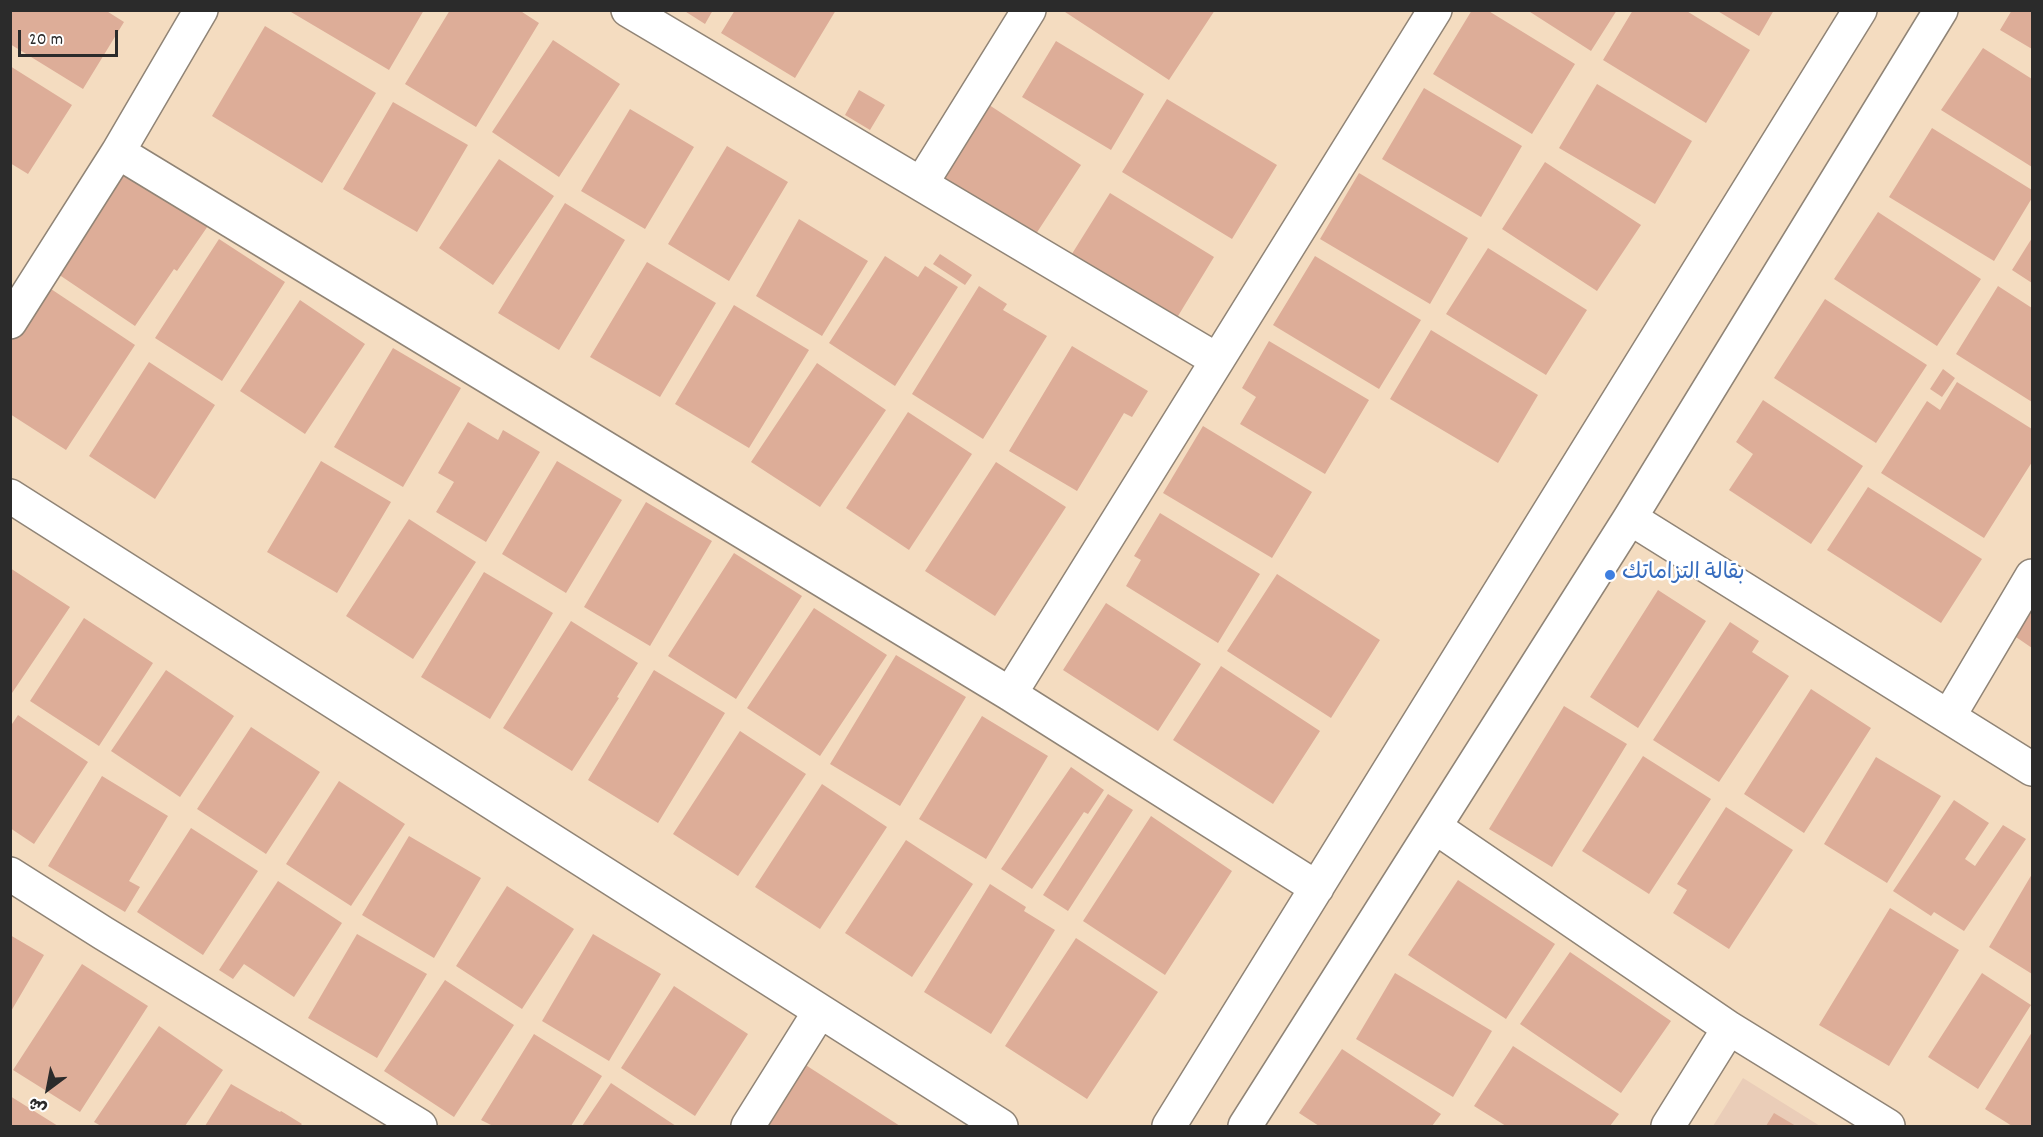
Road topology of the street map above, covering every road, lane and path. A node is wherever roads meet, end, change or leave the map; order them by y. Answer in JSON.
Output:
{"nodes":[{"id":1,"x":201,"y":10,"type":"edge"},
{"id":2,"x":628,"y":10,"type":"edge"},
{"id":3,"x":1029,"y":10,"type":"edge"},
{"id":4,"x":1435,"y":10,"type":"edge"},
{"id":5,"x":1860,"y":10,"type":"edge"},
{"id":6,"x":1941,"y":10,"type":"edge"},
{"id":7,"x":118,"y":152,"type":"junction"},
{"id":8,"x":921,"y":184,"type":"junction"},
{"id":9,"x":10,"y":322,"type":"edge"},
{"id":10,"x":1217,"y":360,"type":"junction"},
{"id":11,"x":10,"y":496,"type":"edge"},
{"id":12,"x":1630,"y":518,"type":"junction"},
{"id":13,"x":2032,"y":576,"type":"edge"},
{"id":14,"x":1010,"y":694,"type":"junction"},
{"id":15,"x":1949,"y":716,"type":"junction"},
{"id":16,"x":2032,"y":769,"type":"edge"},
{"id":17,"x":1435,"y":827,"type":"junction"},
{"id":18,"x":10,"y":874,"type":"edge"},
{"id":19,"x":1317,"y":888,"type":"junction"},
{"id":20,"x":820,"y":1011,"type":"junction"},
{"id":21,"x":1729,"y":1028,"type":"junction"},
{"id":22,"x":420,"y":1126,"type":"edge"},
{"id":23,"x":748,"y":1126,"type":"edge"},
{"id":24,"x":1001,"y":1126,"type":"edge"},
{"id":25,"x":1168,"y":1126,"type":"edge"},
{"id":26,"x":1245,"y":1126,"type":"edge"},
{"id":27,"x":1668,"y":1126,"type":"edge"},
{"id":28,"x":1888,"y":1126,"type":"edge"}],
"edges":[{"from":1,"to":7,"type":"street"},
{"from":2,"to":8,"type":"street"},
{"from":3,"to":8,"type":"street"},
{"from":4,"to":10,"type":"street"},
{"from":5,"to":19,"type":"street"},
{"from":6,"to":12,"type":"street"},
{"from":7,"to":9,"type":"street"},
{"from":7,"to":14,"type":"street"},
{"from":8,"to":10,"type":"street"},
{"from":10,"to":14,"type":"street"},
{"from":11,"to":20,"type":"street"},
{"from":12,"to":15,"type":"street"},
{"from":12,"to":17,"type":"street"},
{"from":13,"to":15,"type":"street"},
{"from":14,"to":19,"type":"street"},
{"from":15,"to":16,"type":"street"},
{"from":17,"to":21,"type":"street"},
{"from":17,"to":26,"type":"street"},
{"from":18,"to":22,"type":"street"},
{"from":19,"to":25,"type":"street"},
{"from":20,"to":23,"type":"street"},
{"from":20,"to":24,"type":"street"},
{"from":21,"to":27,"type":"street"},
{"from":21,"to":28,"type":"street"}]}
